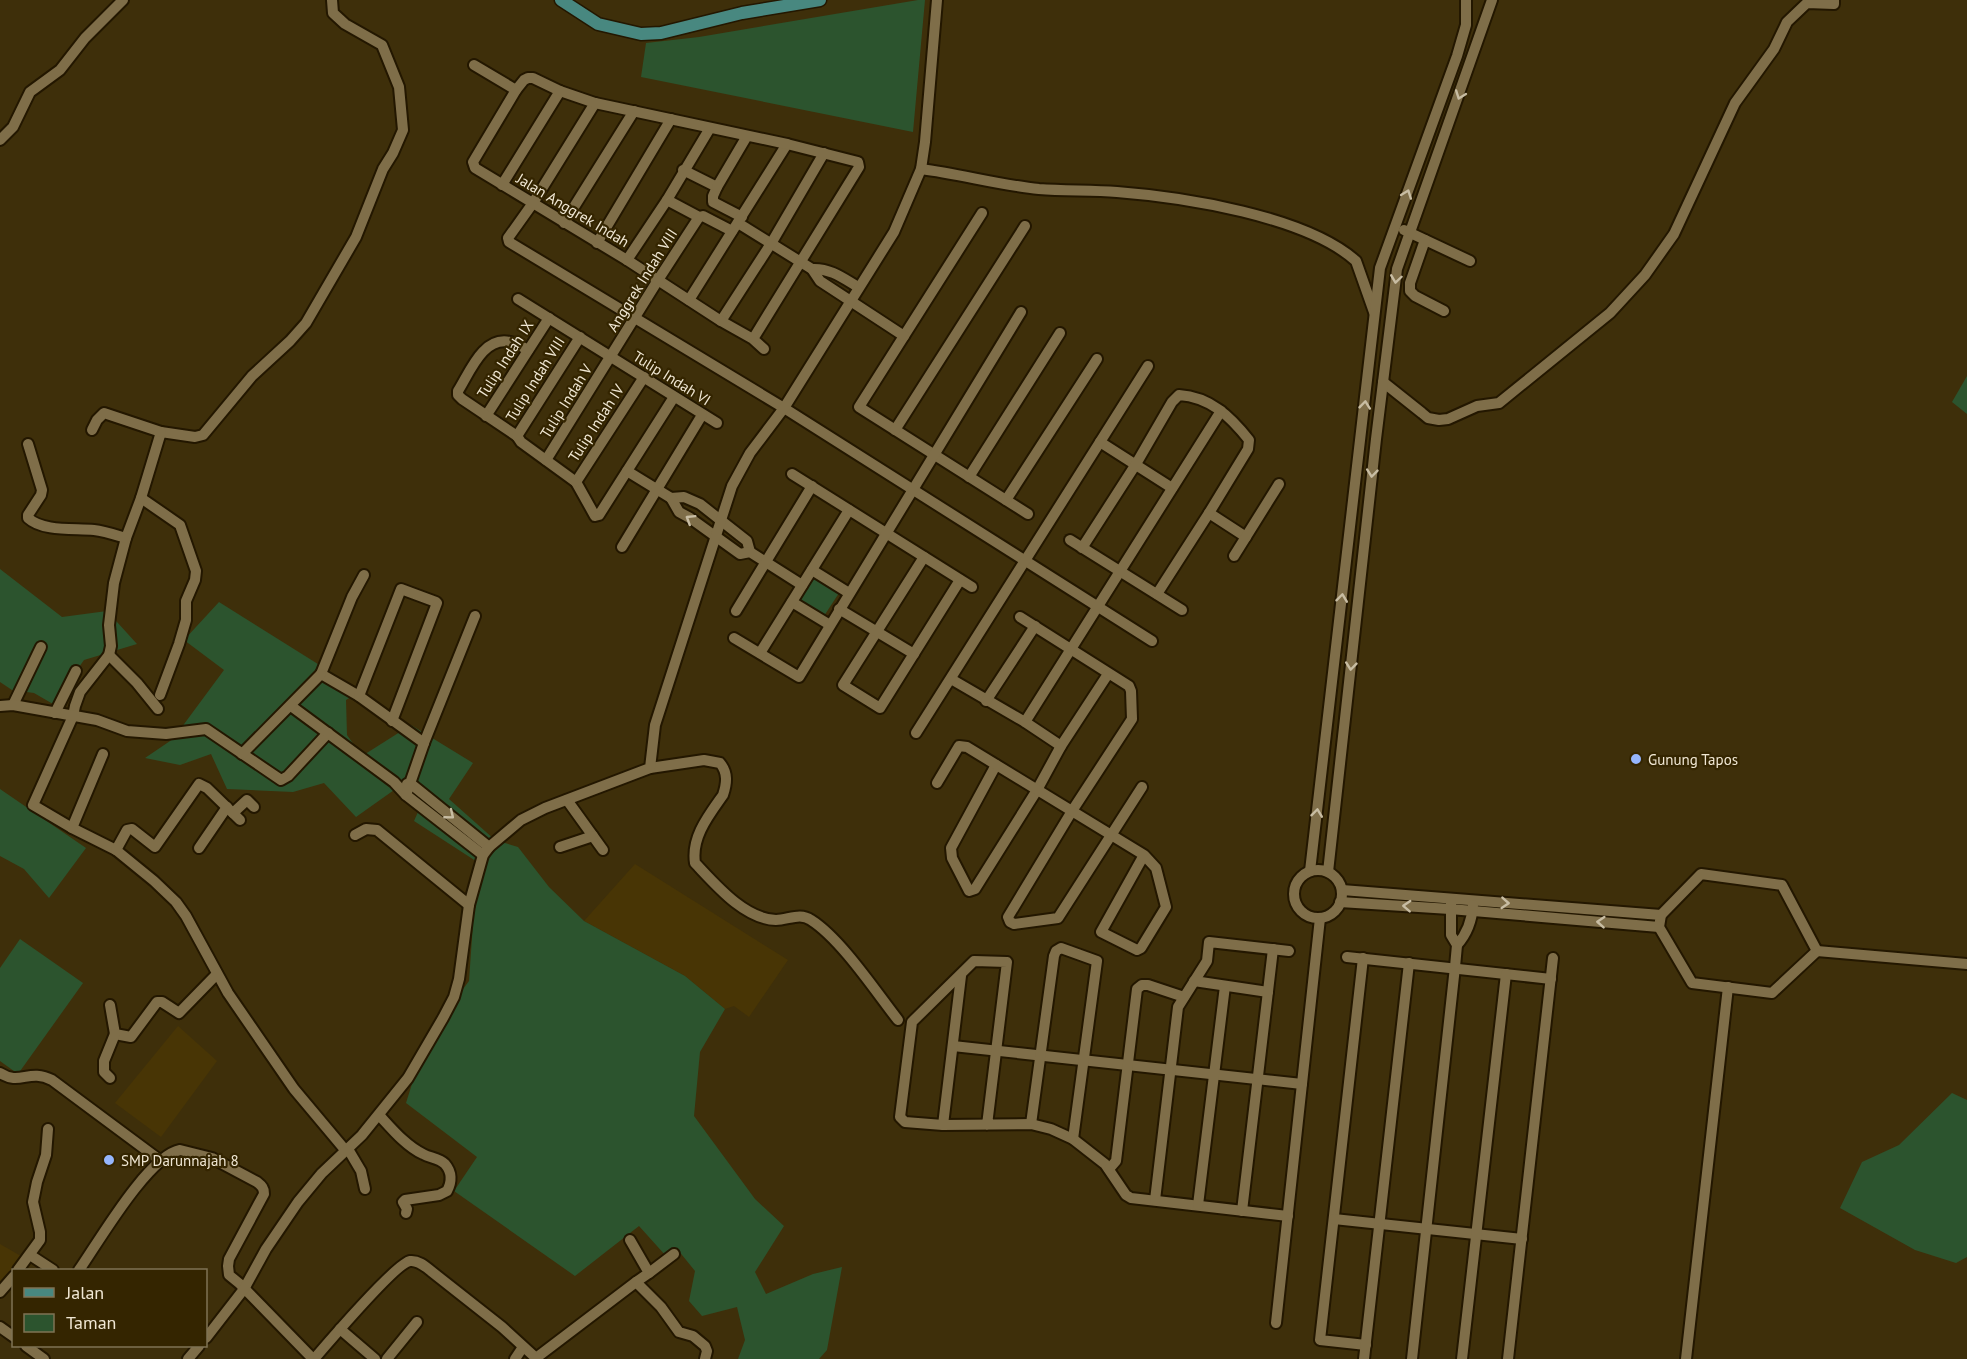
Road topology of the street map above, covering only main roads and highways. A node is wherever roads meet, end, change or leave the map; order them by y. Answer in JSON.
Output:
{"nodes":[{"id":1,"x":561,"y":0,"type":"edge"},
{"id":2,"x":820,"y":0,"type":"edge"}],
"edges":[{"from":1,"to":2,"type":"main road"}]}
